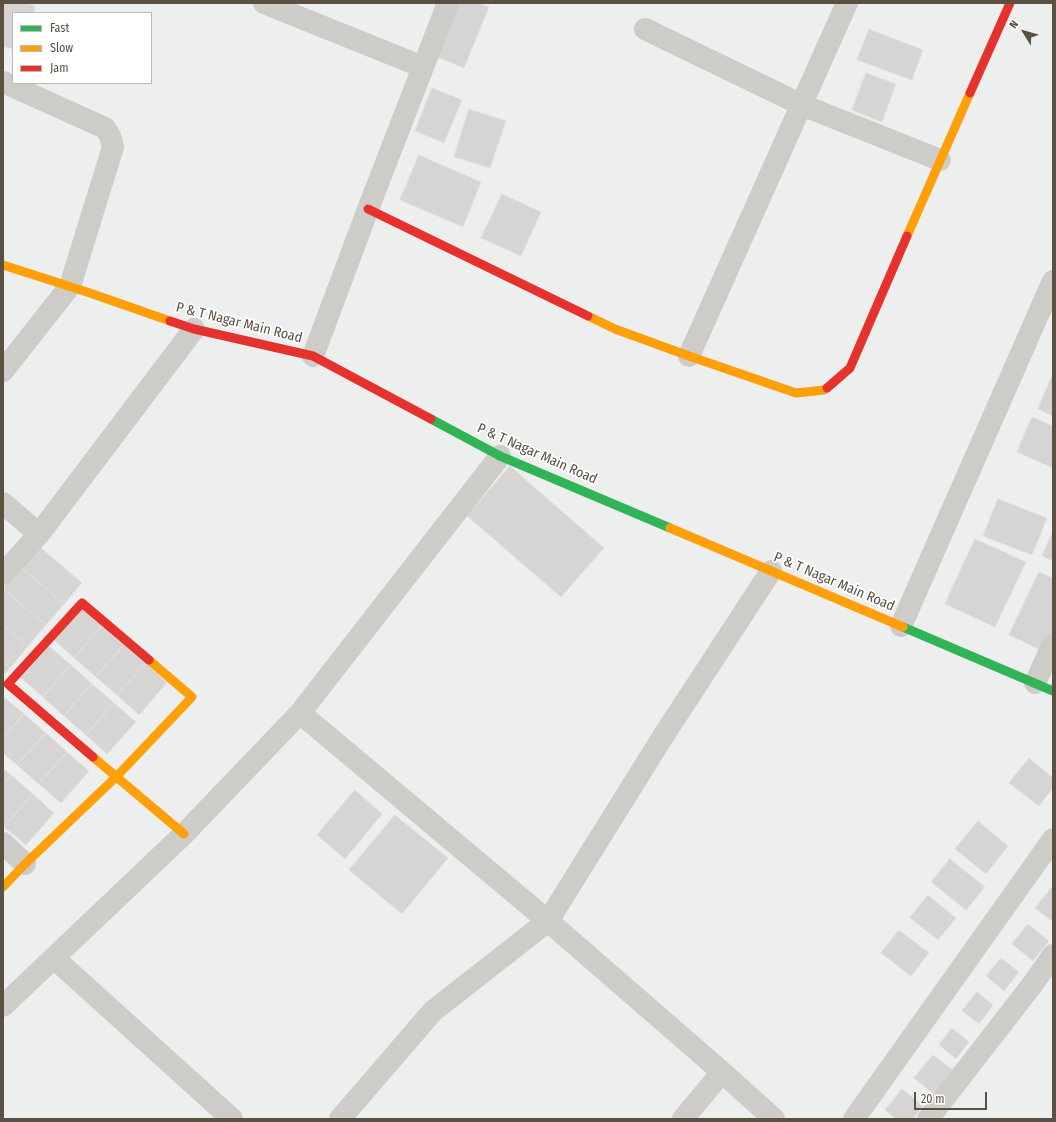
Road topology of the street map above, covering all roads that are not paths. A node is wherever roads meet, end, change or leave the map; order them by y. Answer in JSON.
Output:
{"nodes":[{"id":1,"x":264,"y":3,"type":"edge"},
{"id":2,"x":448,"y":3,"type":"edge"},
{"id":3,"x":847,"y":3,"type":"edge"},
{"id":4,"x":1010,"y":3,"type":"edge"},
{"id":5,"x":645,"y":29,"type":"dead end"},
{"id":6,"x":423,"y":67,"type":"junction"},
{"id":7,"x":3,"y":82,"type":"edge"},
{"id":8,"x":802,"y":105,"type":"junction"},
{"id":9,"x":940,"y":160,"type":"junction"},
{"id":10,"x":368,"y":208,"type":"junction"},
{"id":11,"x":3,"y":265,"type":"edge"},
{"id":12,"x":1053,"y":281,"type":"edge"},
{"id":13,"x":70,"y":286,"type":"junction"},
{"id":14,"x":194,"y":329,"type":"junction"},
{"id":15,"x":313,"y":356,"type":"junction"},
{"id":16,"x":689,"y":356,"type":"junction"},
{"id":17,"x":3,"y":372,"type":"edge"},
{"id":18,"x":500,"y":456,"type":"junction"},
{"id":19,"x":3,"y":503,"type":"edge"},
{"id":20,"x":38,"y":534,"type":"junction"},
{"id":21,"x":771,"y":571,"type":"junction"},
{"id":22,"x":3,"y":574,"type":"edge"},
{"id":23,"x":901,"y":626,"type":"junction"},
{"id":24,"x":1053,"y":644,"type":"edge"},
{"id":25,"x":5,"y":687,"type":"edge"},
{"id":26,"x":1044,"y":687,"type":"edge"},
{"id":27,"x":300,"y":714,"type":"junction"},
{"id":28,"x":116,"y":776,"type":"junction"},
{"id":29,"x":184,"y":834,"type":"junction"},
{"id":30,"x":1053,"y":839,"type":"edge"},
{"id":31,"x":3,"y":843,"type":"edge"},
{"id":32,"x":25,"y":864,"type":"junction"},
{"id":33,"x":3,"y":888,"type":"edge"},
{"id":34,"x":548,"y":921,"type":"junction"},
{"id":35,"x":1053,"y":955,"type":"edge"},
{"id":36,"x":54,"y":958,"type":"junction"},
{"id":37,"x":3,"y":1006,"type":"edge"},
{"id":38,"x":722,"y":1072,"type":"junction"},
{"id":39,"x":232,"y":1119,"type":"edge"},
{"id":40,"x":340,"y":1119,"type":"edge"},
{"id":41,"x":683,"y":1119,"type":"edge"},
{"id":42,"x":774,"y":1119,"type":"edge"},
{"id":43,"x":854,"y":1119,"type":"edge"},
{"id":44,"x":928,"y":1119,"type":"edge"}],
"edges":[{"from":1,"to":6,"type":"street"},
{"from":2,"to":6,"type":"street"},
{"from":3,"to":8,"type":"street"},
{"from":4,"to":9,"type":"street"},
{"from":5,"to":8,"type":"street"},
{"from":6,"to":10,"type":"street"},
{"from":7,"to":13,"type":"street"},
{"from":8,"to":9,"type":"street"},
{"from":8,"to":16,"type":"street"},
{"from":9,"to":16,"type":"street"},
{"from":10,"to":15,"type":"street"},
{"from":10,"to":16,"type":"street"},
{"from":11,"to":13,"type":"street","name":"P & T Nagar Main Road"},
{"from":12,"to":23,"type":"street"},
{"from":13,"to":14,"type":"street","name":"P & T Nagar Main Road"},
{"from":13,"to":17,"type":"street"},
{"from":14,"to":15,"type":"street","name":"P & T Nagar Main Road"},
{"from":14,"to":20,"type":"street"},
{"from":15,"to":18,"type":"street","name":"P & T Nagar Main Road"},
{"from":18,"to":21,"type":"street","name":"P & T Nagar Main Road"},
{"from":18,"to":27,"type":"street"},
{"from":19,"to":20,"type":"street"},
{"from":20,"to":22,"type":"street"},
{"from":21,"to":23,"type":"street","name":"P & T Nagar Main Road"},
{"from":21,"to":34,"type":"street"},
{"from":23,"to":26,"type":"street","name":"P & T Nagar Main Road"},
{"from":24,"to":26,"type":"street"},
{"from":25,"to":28,"type":"street"},
{"from":25,"to":28,"type":"street"},
{"from":27,"to":29,"type":"street"},
{"from":27,"to":34,"type":"street"},
{"from":28,"to":29,"type":"street"},
{"from":28,"to":32,"type":"street"},
{"from":29,"to":36,"type":"street"},
{"from":30,"to":43,"type":"street"},
{"from":31,"to":32,"type":"street"},
{"from":32,"to":33,"type":"street"},
{"from":34,"to":38,"type":"street"},
{"from":34,"to":40,"type":"street"},
{"from":35,"to":44,"type":"street"},
{"from":36,"to":37,"type":"street"},
{"from":36,"to":39,"type":"street"},
{"from":38,"to":41,"type":"street"},
{"from":38,"to":42,"type":"street"}]}
